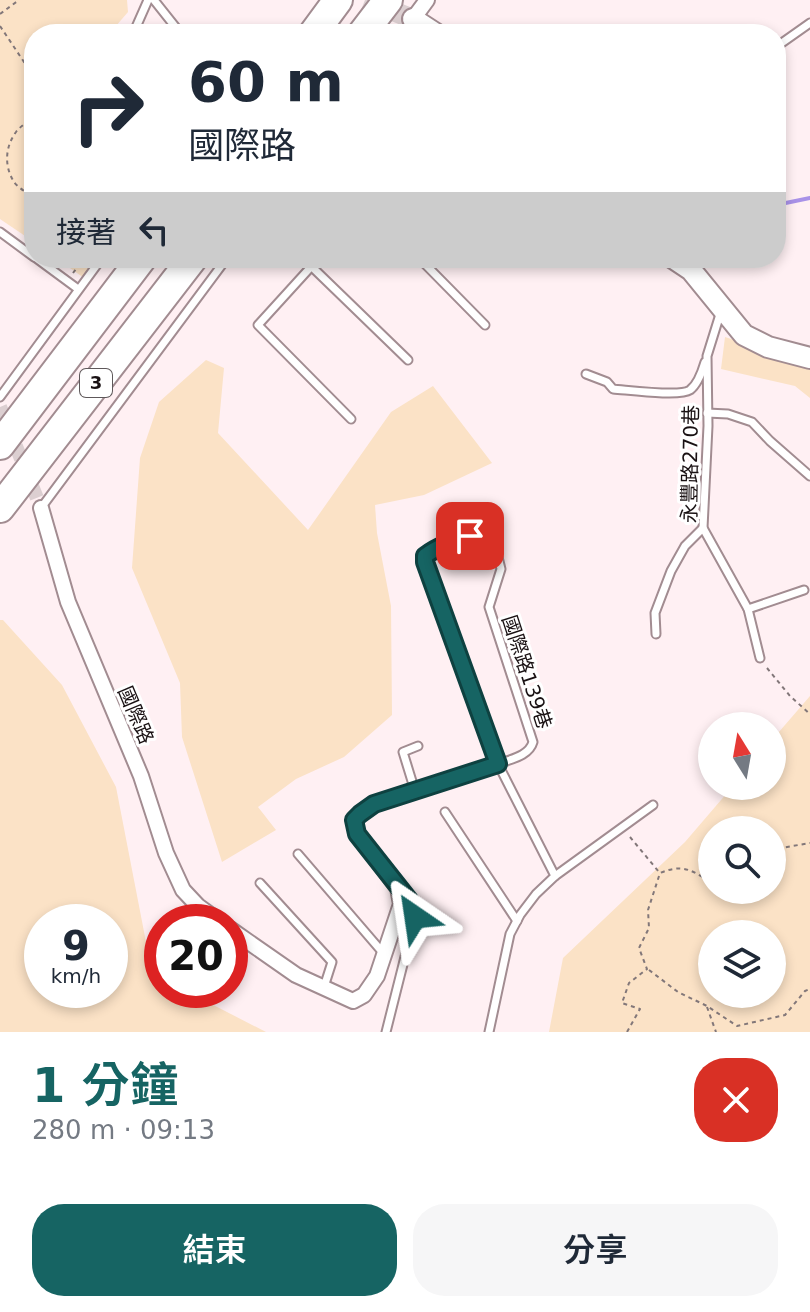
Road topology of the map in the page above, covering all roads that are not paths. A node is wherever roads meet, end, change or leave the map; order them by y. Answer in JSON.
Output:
{"nodes":[{"id":1,"x":148,"y":0,"type":"edge"},
{"id":2,"x":154,"y":0,"type":"edge"},
{"id":3,"x":338,"y":0,"type":"edge"},
{"id":4,"x":388,"y":0,"type":"edge"},
{"id":5,"x":427,"y":0,"type":"edge"},
{"id":6,"x":413,"y":19,"type":"joint"},
{"id":7,"x":810,"y":23,"type":"edge"},
{"id":8,"x":137,"y":24,"type":"edge"},
{"id":9,"x":173,"y":24,"type":"edge"},
{"id":10,"x":320,"y":24,"type":"edge"},
{"id":11,"x":370,"y":24,"type":"edge"},
{"id":12,"x":421,"y":24,"type":"edge"},
{"id":13,"x":786,"y":40,"type":"edge"},
{"id":14,"x":0,"y":232,"type":"edge"},
{"id":15,"x":24,"y":249,"type":"edge"},
{"id":16,"x":50,"y":268,"type":"edge"},
{"id":17,"x":94,"y":268,"type":"edge"},
{"id":18,"x":134,"y":268,"type":"edge"},
{"id":19,"x":185,"y":268,"type":"edge"},
{"id":20,"x":220,"y":268,"type":"edge"},
{"id":21,"x":309,"y":268,"type":"edge"},
{"id":22,"x":313,"y":268,"type":"edge"},
{"id":23,"x":429,"y":268,"type":"edge"},
{"id":24,"x":688,"y":268,"type":"edge"},
{"id":25,"x":78,"y":289,"type":"junction"},
{"id":26,"x":722,"y":309,"type":"junction"},
{"id":27,"x":485,"y":325,"type":"dead end"},
{"id":28,"x":707,"y":356,"type":"junction"},
{"id":29,"x":810,"y":358,"type":"edge"},
{"id":30,"x":408,"y":360,"type":"dead end"},
{"id":31,"x":586,"y":374,"type":"dead end"},
{"id":32,"x":0,"y":397,"type":"edge"},
{"id":33,"x":707,"y":413,"type":"junction"},
{"id":34,"x":351,"y":419,"type":"dead end"},
{"id":35,"x":0,"y":445,"type":"edge"},
{"id":36,"x":810,"y":476,"type":"edge"},
{"id":37,"x":0,"y":508,"type":"edge"},
{"id":38,"x":41,"y":508,"type":"joint"},
{"id":39,"x":703,"y":528,"type":"junction"},
{"id":40,"x":804,"y":590,"type":"dead end"},
{"id":41,"x":748,"y":609,"type":"junction"},
{"id":42,"x":656,"y":634,"type":"dead end"},
{"id":43,"x":760,"y":658,"type":"road end"},
{"id":44,"x":418,"y":746,"type":"dead end"},
{"id":45,"x":498,"y":764,"type":"junction"},
{"id":46,"x":415,"y":791,"type":"junction"},
{"id":47,"x":653,"y":805,"type":"dead end"},
{"id":48,"x":445,"y":812,"type":"dead end"},
{"id":49,"x":298,"y":854,"type":"dead end"},
{"id":50,"x":555,"y":876,"type":"junction"},
{"id":51,"x":260,"y":883,"type":"dead end"},
{"id":52,"x":398,"y":888,"type":"junction"},
{"id":53,"x":196,"y":904,"type":"edge"},
{"id":54,"x":517,"y":921,"type":"junction"},
{"id":55,"x":248,"y":942,"type":"edge"},
{"id":56,"x":384,"y":954,"type":"junction"},
{"id":57,"x":324,"y":988,"type":"junction"},
{"id":58,"x":386,"y":1032,"type":"edge"},
{"id":59,"x":489,"y":1032,"type":"edge"}],
"edges":[{"from":1,"to":8,"type":"lane"},
{"from":2,"to":9,"type":"lane"},
{"from":3,"to":10,"type":"highway"},
{"from":4,"to":11,"type":"highway"},
{"from":5,"to":6,"type":"street"},
{"from":6,"to":12,"type":"street"},
{"from":7,"to":13,"type":"lane"},
{"from":14,"to":15,"type":"lane"},
{"from":16,"to":25,"type":"lane"},
{"from":17,"to":25,"type":"lane"},
{"from":18,"to":35,"type":"highway","number":"3"},
{"from":19,"to":37,"type":"highway","number":"3"},
{"from":20,"to":38,"type":"lane"},
{"from":21,"to":34,"type":"lane"},
{"from":22,"to":30,"type":"lane"},
{"from":23,"to":27,"type":"lane"},
{"from":24,"to":26,"type":"street"},
{"from":25,"to":32,"type":"lane"},
{"from":26,"to":28,"type":"lane","name":"永豐路270巷"},
{"from":26,"to":29,"type":"street"},
{"from":28,"to":31,"type":"lane"},
{"from":28,"to":33,"type":"lane","name":"永豐路270巷"},
{"from":33,"to":36,"type":"lane"},
{"from":33,"to":39,"type":"lane","name":"永豐路270巷"},
{"from":38,"to":53,"type":"street","name":"國際路"},
{"from":39,"to":41,"type":"lane","name":"永豐路270巷"},
{"from":39,"to":42,"type":"lane"},
{"from":40,"to":41,"type":"lane"},
{"from":41,"to":43,"type":"lane","name":"永豐路270巷"},
{"from":44,"to":46,"type":"lane"},
{"from":45,"to":45,"type":"lane","name":"國際路139巷"},
{"from":45,"to":46,"type":"street"},
{"from":45,"to":50,"type":"lane"},
{"from":46,"to":52,"type":"street"},
{"from":47,"to":50,"type":"lane"},
{"from":48,"to":54,"type":"lane"},
{"from":49,"to":56,"type":"lane"},
{"from":50,"to":54,"type":"lane"},
{"from":51,"to":57,"type":"lane"},
{"from":52,"to":56,"type":"street"},
{"from":52,"to":58,"type":"lane"},
{"from":54,"to":59,"type":"lane"},
{"from":55,"to":57,"type":"street"},
{"from":56,"to":57,"type":"street"}]}
